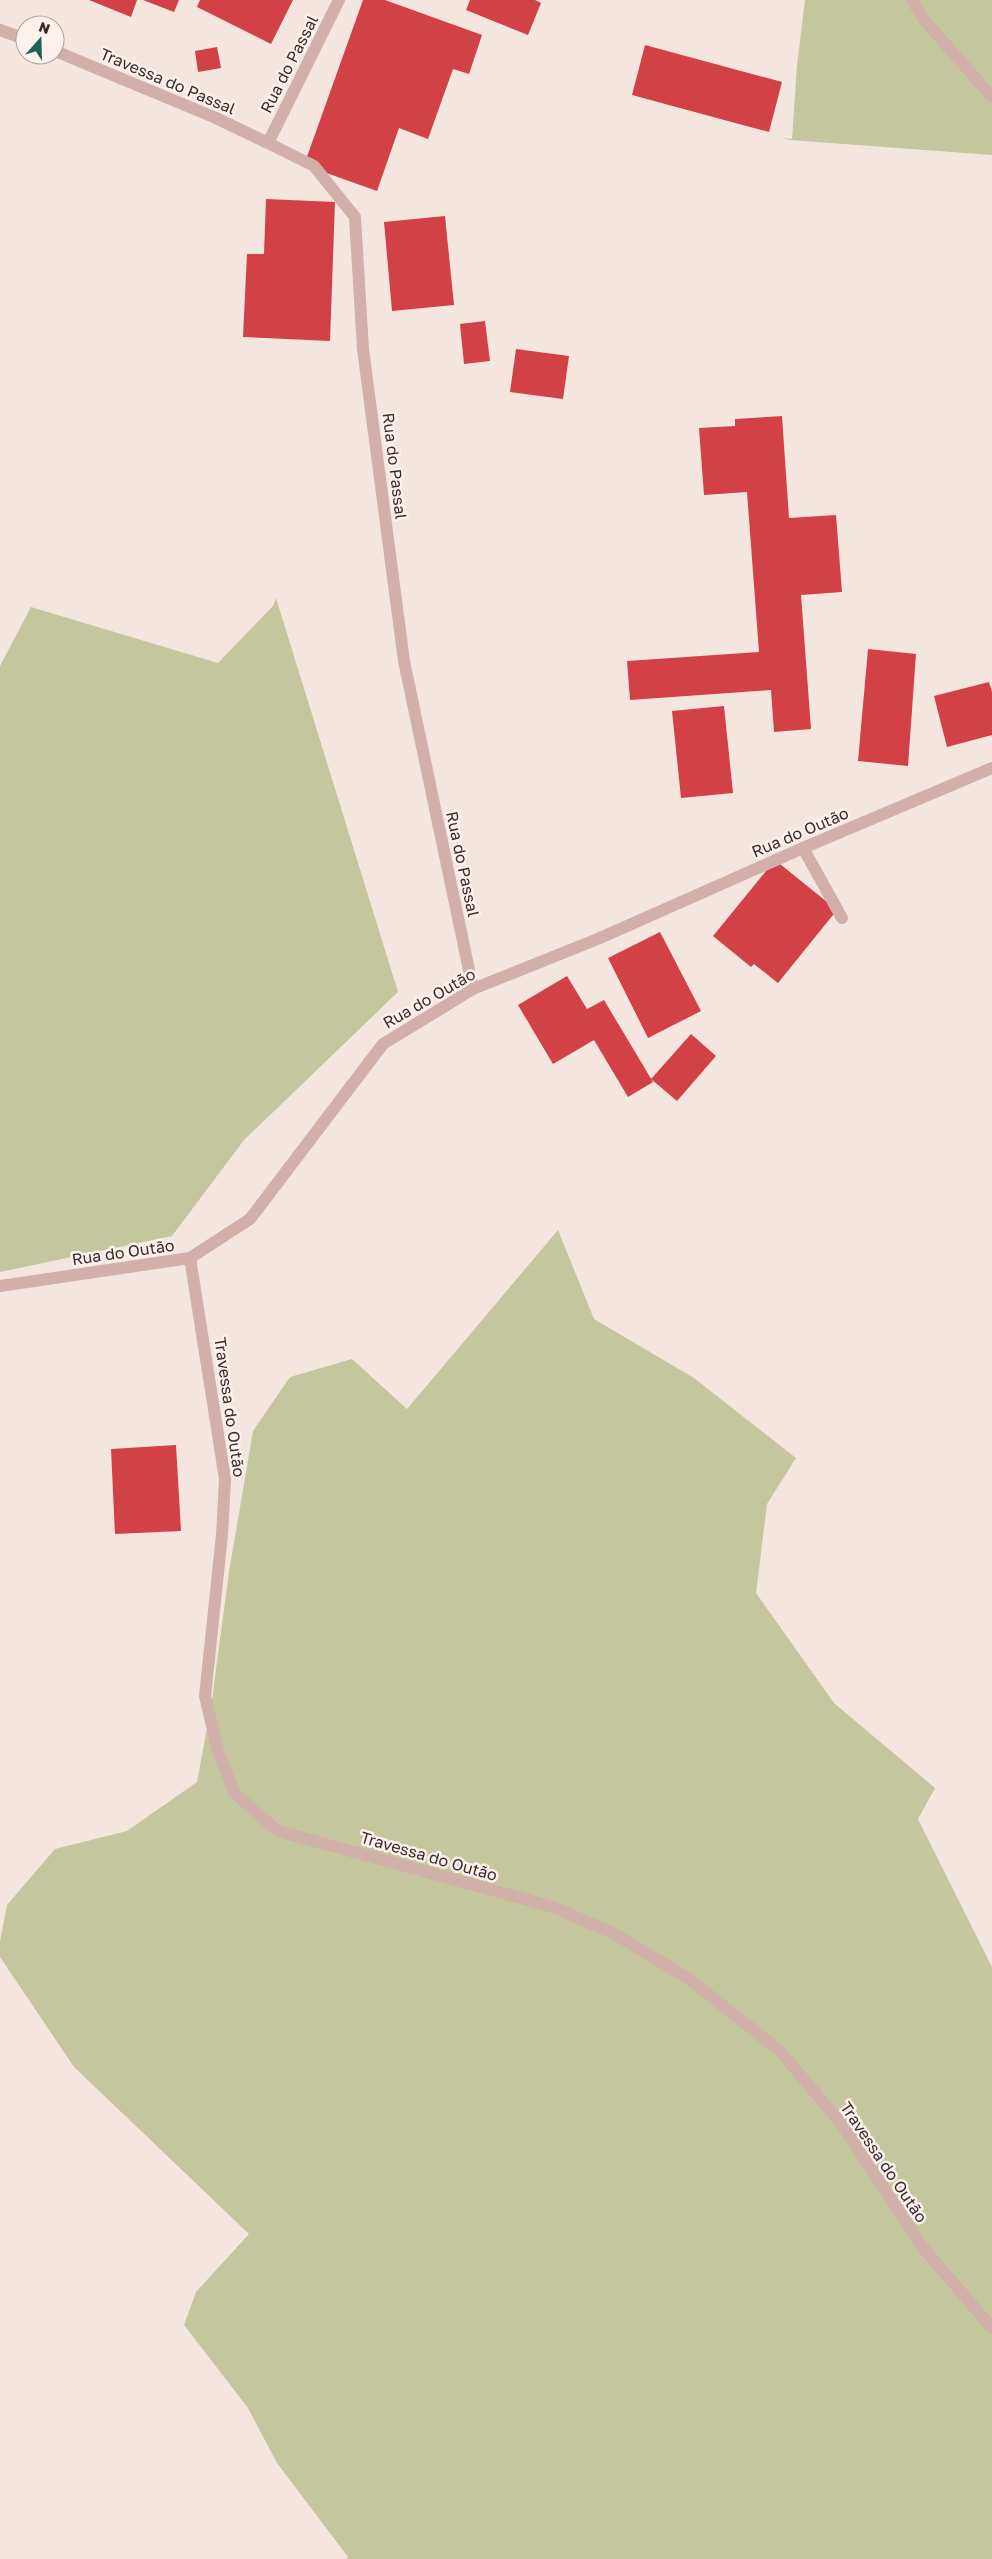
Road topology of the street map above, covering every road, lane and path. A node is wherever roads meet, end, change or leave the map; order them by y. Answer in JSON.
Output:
{"nodes":[{"id":1,"x":339,"y":0,"type":"edge"},
{"id":2,"x":912,"y":0,"type":"edge"},
{"id":3,"x":0,"y":30,"type":"edge"},
{"id":4,"x":15,"y":35,"type":"edge"},
{"id":5,"x":65,"y":55,"type":"edge"},
{"id":6,"x":992,"y":97,"type":"edge"},
{"id":7,"x":268,"y":143,"type":"junction"},
{"id":8,"x":992,"y":768,"type":"edge"},
{"id":9,"x":803,"y":848,"type":"junction"},
{"id":10,"x":842,"y":918,"type":"dead end"},
{"id":11,"x":473,"y":989,"type":"junction"},
{"id":12,"x":190,"y":1258,"type":"junction"},
{"id":13,"x":0,"y":1286,"type":"edge"},
{"id":14,"x":992,"y":2328,"type":"edge"}],
"edges":[{"from":1,"to":7,"type":"street","name":"Rua do Passal"},
{"from":2,"to":6,"type":"street"},
{"from":3,"to":4,"type":"street"},
{"from":5,"to":7,"type":"street","name":"Travessa do Passal"},
{"from":7,"to":11,"type":"street","name":"Rua do Passal"},
{"from":8,"to":9,"type":"street","name":"Rua do Outão"},
{"from":9,"to":10,"type":"street"},
{"from":9,"to":11,"type":"street","name":"Rua do Outão"},
{"from":11,"to":12,"type":"street","name":"Rua do Outão"},
{"from":12,"to":13,"type":"street","name":"Rua do Outão"},
{"from":12,"to":14,"type":"street","name":"Travessa do Outão"}]}
